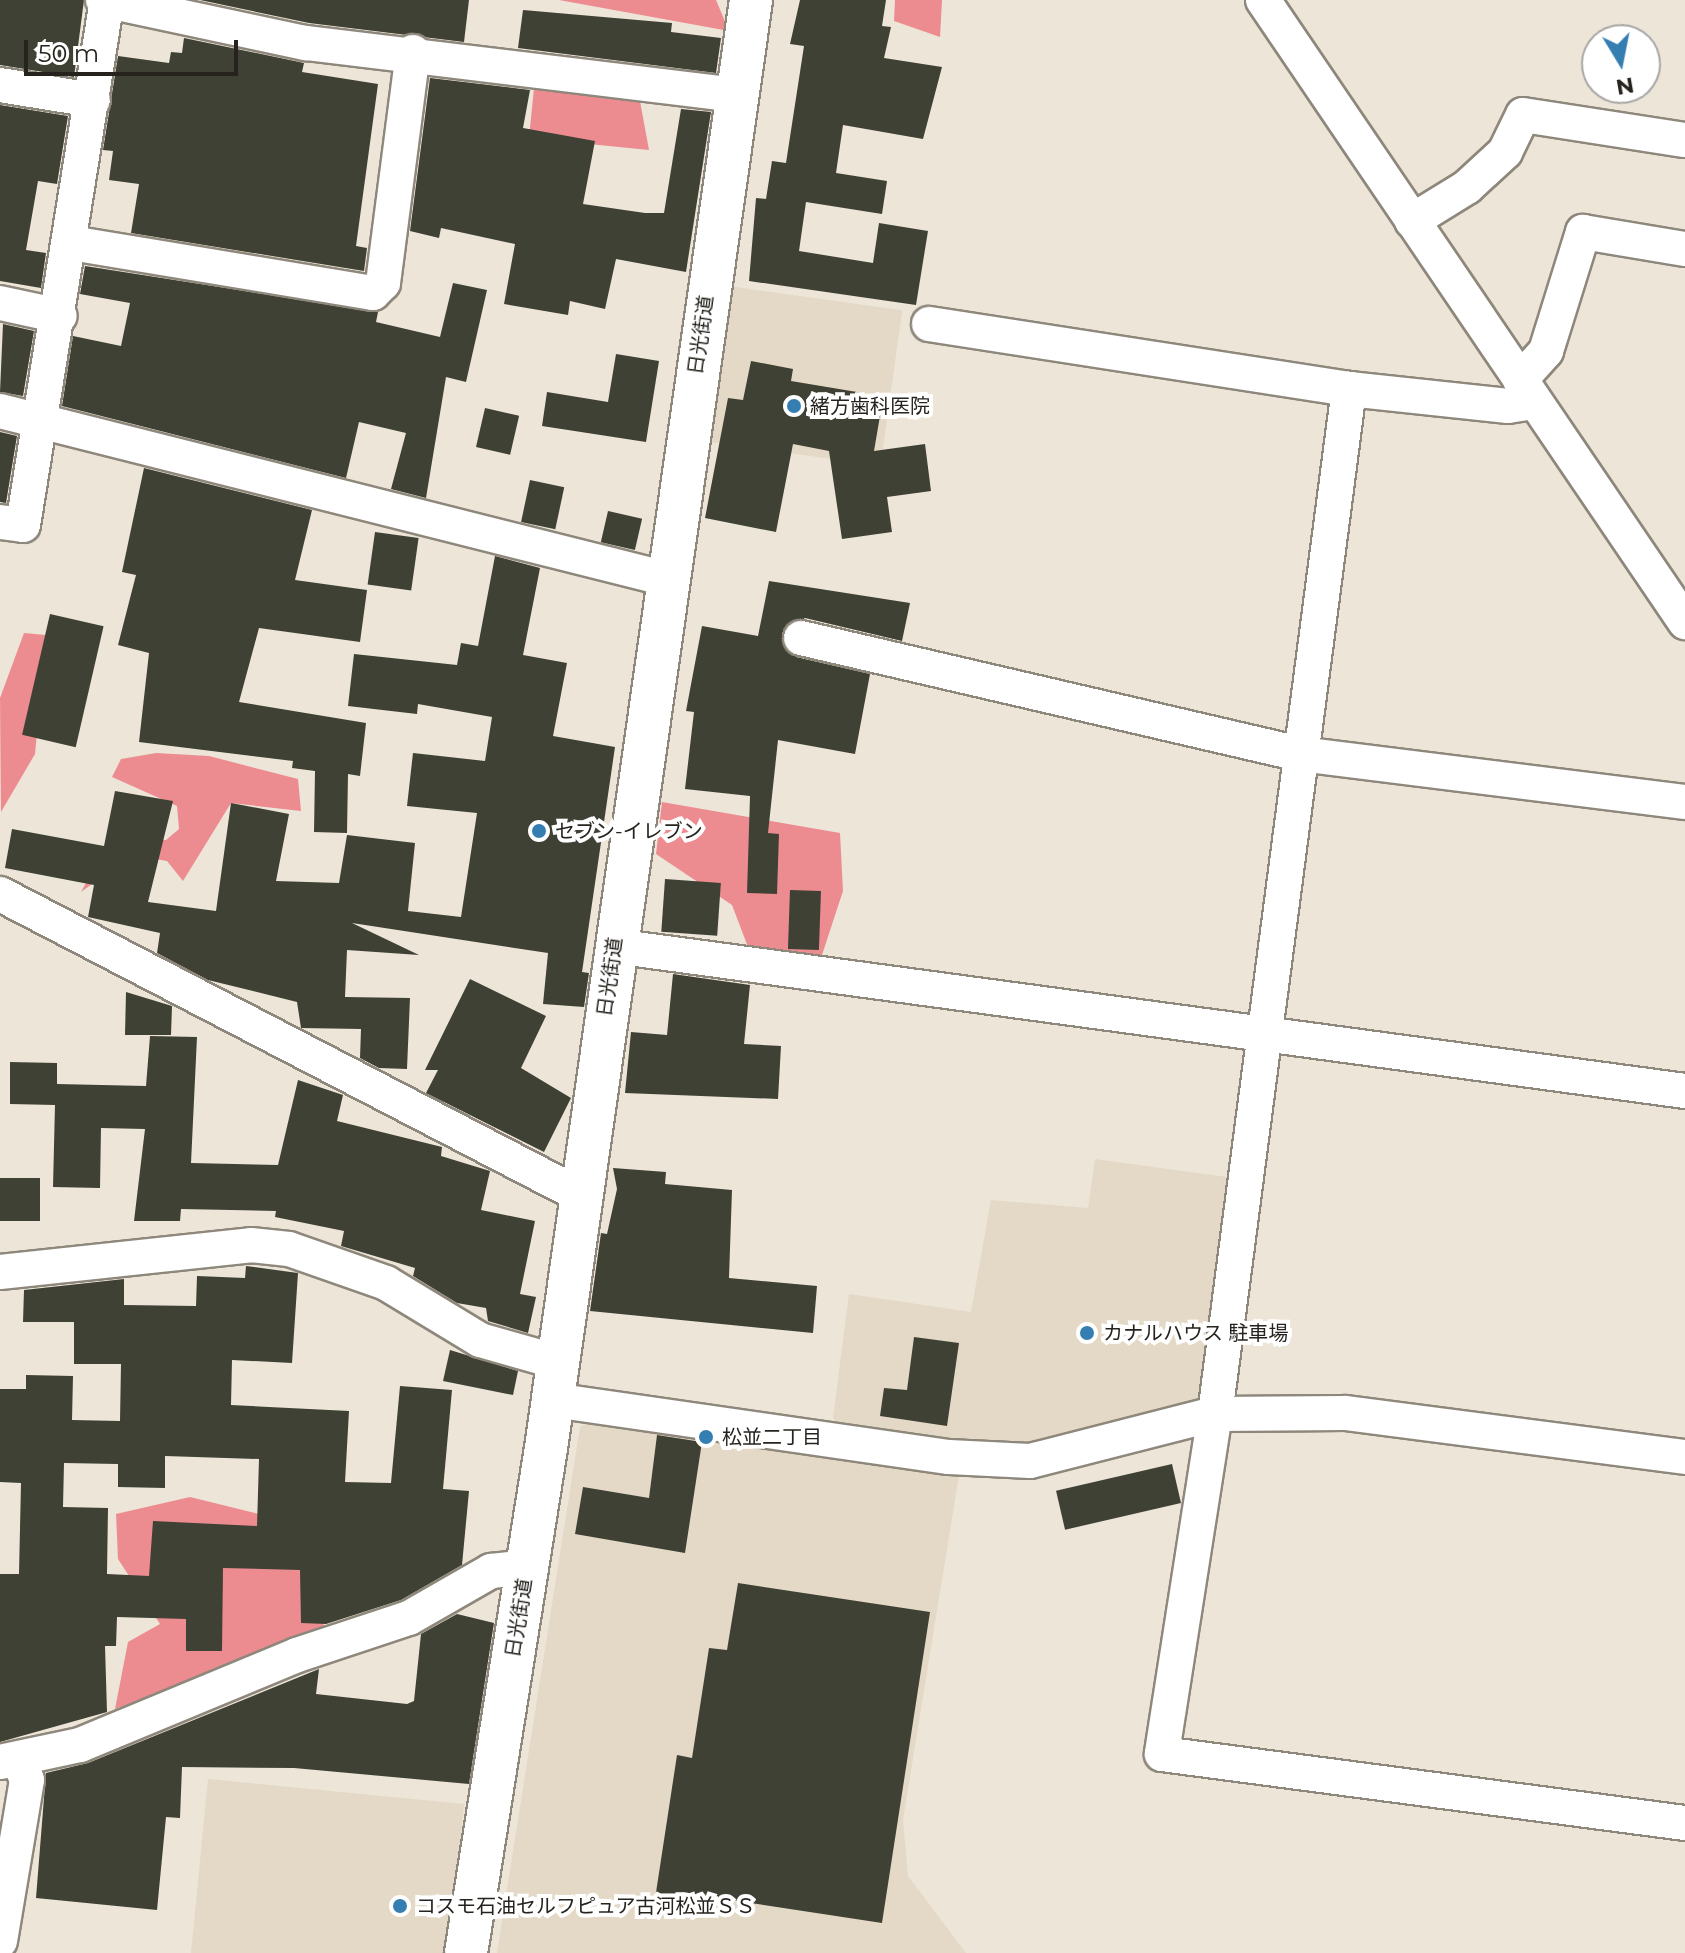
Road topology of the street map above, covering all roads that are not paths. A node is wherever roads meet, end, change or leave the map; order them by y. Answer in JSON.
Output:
{"nodes":[{"id":1,"x":751,"y":0,"type":"edge"},
{"id":2,"x":1263,"y":0,"type":"edge"},
{"id":3,"x":106,"y":2,"type":"edge"},
{"id":4,"x":413,"y":52,"type":"junction"},
{"id":5,"x":0,"y":85,"type":"edge"},
{"id":6,"x":735,"y":95,"type":"junction"},
{"id":7,"x":93,"y":100,"type":"junction"},
{"id":8,"x":1685,"y":140,"type":"edge"},
{"id":9,"x":1412,"y":221,"type":"junction"},
{"id":10,"x":71,"y":243,"type":"junction"},
{"id":11,"x":1685,"y":249,"type":"edge"},
{"id":12,"x":0,"y":303,"type":"edge"},
{"id":13,"x":60,"y":316,"type":"junction"},
{"id":14,"x":929,"y":324,"type":"dead end"},
{"id":15,"x":1349,"y":389,"type":"junction"},
{"id":16,"x":1527,"y":391,"type":"junction"},
{"id":17,"x":0,"y":411,"type":"edge"},
{"id":18,"x":45,"y":419,"type":"junction"},
{"id":19,"x":0,"y":522,"type":"edge"},
{"id":20,"x":667,"y":579,"type":"junction"},
{"id":21,"x":1685,"y":622,"type":"edge"},
{"id":22,"x":801,"y":638,"type":"dead end"},
{"id":23,"x":1300,"y":754,"type":"junction"},
{"id":24,"x":1685,"y":802,"type":"edge"},
{"id":25,"x":0,"y":894,"type":"edge"},
{"id":26,"x":614,"y":946,"type":"junction"},
{"id":27,"x":1265,"y":1036,"type":"junction"},
{"id":28,"x":1685,"y":1091,"type":"edge"},
{"id":29,"x":580,"y":1195,"type":"junction"},
{"id":30,"x":0,"y":1272,"type":"edge"},
{"id":31,"x":556,"y":1381,"type":"junction"},
{"id":32,"x":1215,"y":1414,"type":"junction"},
{"id":33,"x":1685,"y":1457,"type":"edge"},
{"id":34,"x":527,"y":1567,"type":"junction"},
{"id":35,"x":10,"y":1761,"type":"edge"},
{"id":36,"x":1685,"y":1823,"type":"edge"},
{"id":37,"x":0,"y":1941,"type":"edge"},
{"id":38,"x":466,"y":1953,"type":"edge"}],
"edges":[{"from":1,"to":6,"type":"main road","name":"日光街道"},
{"from":2,"to":9,"type":"street"},
{"from":3,"to":4,"type":"street"},
{"from":3,"to":7,"type":"street"},
{"from":4,"to":6,"type":"street"},
{"from":4,"to":10,"type":"street"},
{"from":5,"to":7,"type":"street"},
{"from":6,"to":20,"type":"main road","name":"日光街道"},
{"from":7,"to":10,"type":"street"},
{"from":8,"to":9,"type":"street"},
{"from":9,"to":16,"type":"street"},
{"from":10,"to":13,"type":"street"},
{"from":11,"to":16,"type":"street"},
{"from":12,"to":13,"type":"street"},
{"from":13,"to":18,"type":"street"},
{"from":14,"to":15,"type":"street"},
{"from":15,"to":16,"type":"street"},
{"from":15,"to":23,"type":"street"},
{"from":16,"to":21,"type":"street"},
{"from":17,"to":18,"type":"street"},
{"from":18,"to":19,"type":"street"},
{"from":18,"to":20,"type":"street"},
{"from":20,"to":26,"type":"main road","name":"日光街道"},
{"from":22,"to":23,"type":"street"},
{"from":23,"to":24,"type":"street"},
{"from":23,"to":27,"type":"street"},
{"from":25,"to":29,"type":"street"},
{"from":26,"to":27,"type":"street"},
{"from":26,"to":29,"type":"main road","name":"日光街道"},
{"from":27,"to":28,"type":"street"},
{"from":27,"to":32,"type":"street"},
{"from":29,"to":31,"type":"main road","name":"日光街道"},
{"from":30,"to":31,"type":"street"},
{"from":31,"to":32,"type":"street"},
{"from":31,"to":34,"type":"main road","name":"日光街道"},
{"from":32,"to":33,"type":"street"},
{"from":32,"to":36,"type":"street"},
{"from":34,"to":35,"type":"street"},
{"from":34,"to":38,"type":"main road","name":"日光街道"},
{"from":35,"to":37,"type":"street"}]}
